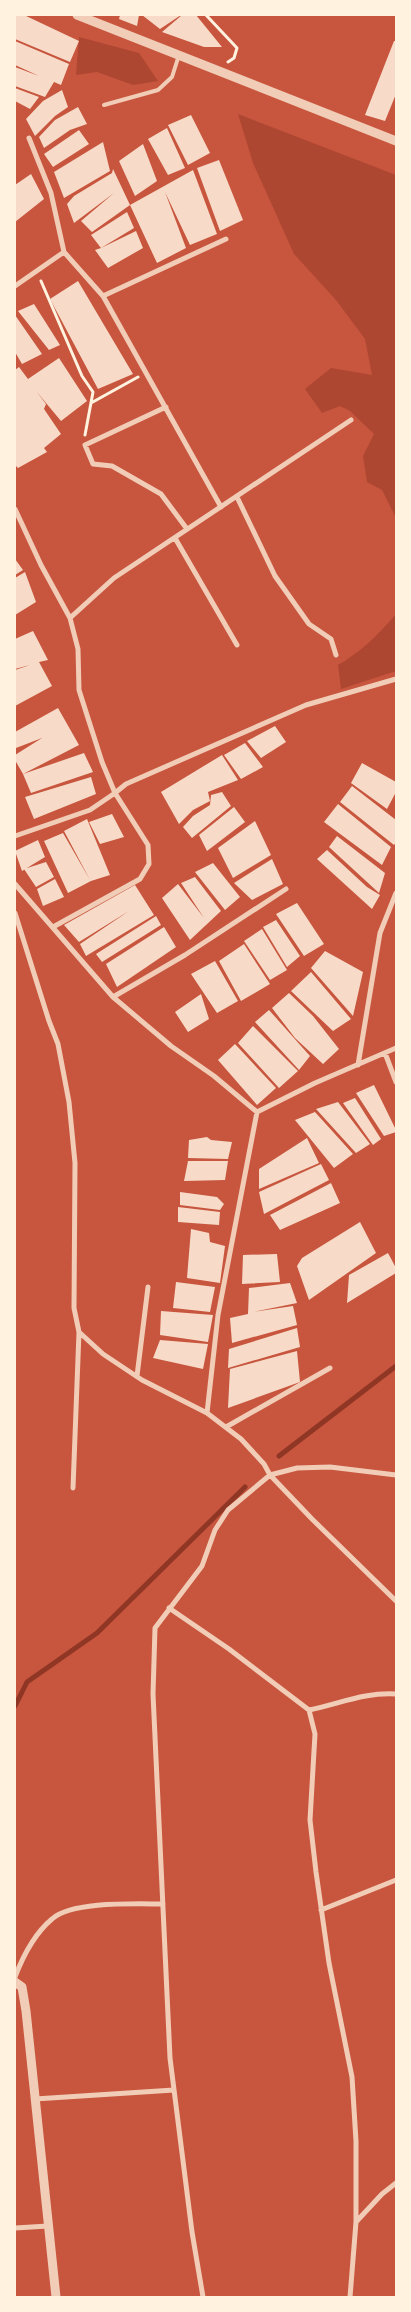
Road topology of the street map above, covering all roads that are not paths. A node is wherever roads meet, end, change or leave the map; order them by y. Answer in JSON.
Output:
{"nodes":[{"id":1,"x":77,"y":15,"type":"edge"},
{"id":2,"x":179,"y":55,"type":"junction"},
{"id":3,"x":104,"y":105,"type":"dead end"},
{"id":4,"x":29,"y":138,"type":"dead end"},
{"id":5,"x":396,"y":141,"type":"edge"},
{"id":6,"x":226,"y":239,"type":"dead end"},
{"id":7,"x":64,"y":252,"type":"junction"},
{"id":8,"x":15,"y":286,"type":"edge"},
{"id":9,"x":103,"y":296,"type":"junction"},
{"id":10,"x":166,"y":407,"type":"junction"},
{"id":11,"x":351,"y":420,"type":"dead end"},
{"id":12,"x":236,"y":497,"type":"junction"},
{"id":13,"x":220,"y":507,"type":"junction"},
{"id":14,"x":15,"y":508,"type":"edge"},
{"id":15,"x":188,"y":529,"type":"junction"},
{"id":16,"x":175,"y":538,"type":"junction"},
{"id":17,"x":70,"y":618,"type":"junction"},
{"id":18,"x":237,"y":646,"type":"dead end"},
{"id":19,"x":336,"y":655,"type":"dead end"},
{"id":20,"x":396,"y":679,"type":"edge"},
{"id":21,"x":115,"y":793,"type":"junction"},
{"id":22,"x":15,"y":836,"type":"edge"},
{"id":23,"x":15,"y":884,"type":"edge"},
{"id":24,"x":286,"y":889,"type":"dead end"},
{"id":25,"x":396,"y":893,"type":"edge"},
{"id":26,"x":15,"y":913,"type":"edge"},
{"id":27,"x":52,"y":926,"type":"junction"},
{"id":28,"x":114,"y":997,"type":"junction"},
{"id":29,"x":396,"y":1048,"type":"edge"},
{"id":30,"x":385,"y":1052,"type":"junction"},
{"id":31,"x":358,"y":1065,"type":"junction"},
{"id":32,"x":396,"y":1082,"type":"edge"},
{"id":33,"x":257,"y":1112,"type":"junction"},
{"id":34,"x":148,"y":1287,"type":"dead end"},
{"id":35,"x":80,"y":1332,"type":"junction"},
{"id":36,"x":330,"y":1368,"type":"dead end"},
{"id":37,"x":137,"y":1376,"type":"junction"},
{"id":38,"x":207,"y":1414,"type":"junction"},
{"id":39,"x":226,"y":1427,"type":"junction"},
{"id":40,"x":270,"y":1474,"type":"junction"},
{"id":41,"x":396,"y":1475,"type":"edge"},
{"id":42,"x":74,"y":1488,"type":"dead end"},
{"id":43,"x":396,"y":1601,"type":"edge"},
{"id":44,"x":169,"y":1608,"type":"junction"},
{"id":45,"x":396,"y":1694,"type":"edge"},
{"id":46,"x":309,"y":1710,"type":"junction"},
{"id":47,"x":396,"y":1880,"type":"edge"},
{"id":48,"x":162,"y":1904,"type":"junction"},
{"id":49,"x":321,"y":1910,"type":"junction"},
{"id":50,"x":15,"y":1977,"type":"edge"},
{"id":51,"x":18,"y":1984,"type":"edge"},
{"id":52,"x":174,"y":2090,"type":"junction"},
{"id":53,"x":35,"y":2099,"type":"junction"},
{"id":54,"x":396,"y":2183,"type":"edge"},
{"id":55,"x":356,"y":2222,"type":"junction"},
{"id":56,"x":48,"y":2226,"type":"junction"},
{"id":57,"x":15,"y":2228,"type":"edge"},
{"id":58,"x":56,"y":2297,"type":"edge"},
{"id":59,"x":203,"y":2297,"type":"edge"},
{"id":60,"x":350,"y":2297,"type":"edge"}],
"edges":[{"from":1,"to":2,"type":"street"},
{"from":2,"to":3,"type":"lane"},
{"from":2,"to":5,"type":"street"},
{"from":4,"to":7,"type":"street"},
{"from":6,"to":9,"type":"street"},
{"from":7,"to":8,"type":"street"},
{"from":7,"to":9,"type":"street"},
{"from":9,"to":10,"type":"street"},
{"from":10,"to":13,"type":"street"},
{"from":10,"to":15,"type":"street"},
{"from":11,"to":12,"type":"street"},
{"from":12,"to":13,"type":"street"},
{"from":12,"to":19,"type":"street"},
{"from":13,"to":15,"type":"street"},
{"from":14,"to":17,"type":"street"},
{"from":15,"to":16,"type":"street"},
{"from":16,"to":17,"type":"street"},
{"from":16,"to":18,"type":"street"},
{"from":17,"to":21,"type":"street"},
{"from":20,"to":21,"type":"street"},
{"from":21,"to":22,"type":"street"},
{"from":21,"to":27,"type":"street"},
{"from":23,"to":27,"type":"street"},
{"from":24,"to":28,"type":"street"},
{"from":25,"to":31,"type":"street"},
{"from":26,"to":35,"type":"street"},
{"from":27,"to":28,"type":"street"},
{"from":28,"to":33,"type":"street"},
{"from":29,"to":30,"type":"street"},
{"from":30,"to":31,"type":"street"},
{"from":30,"to":32,"type":"street"},
{"from":31,"to":33,"type":"street"},
{"from":33,"to":38,"type":"street"},
{"from":34,"to":37,"type":"street"},
{"from":35,"to":37,"type":"street"},
{"from":35,"to":42,"type":"street"},
{"from":36,"to":39,"type":"street"},
{"from":37,"to":38,"type":"street"},
{"from":38,"to":39,"type":"street"},
{"from":39,"to":40,"type":"street"},
{"from":40,"to":41,"type":"street"},
{"from":40,"to":43,"type":"street"},
{"from":40,"to":44,"type":"street"},
{"from":44,"to":46,"type":"street"},
{"from":44,"to":48,"type":"street"},
{"from":45,"to":46,"type":"street"},
{"from":46,"to":49,"type":"street"},
{"from":47,"to":49,"type":"street"},
{"from":48,"to":50,"type":"street"},
{"from":48,"to":52,"type":"street"},
{"from":49,"to":55,"type":"street"},
{"from":51,"to":53,"type":"street"},
{"from":52,"to":53,"type":"street"},
{"from":52,"to":59,"type":"street"},
{"from":53,"to":56,"type":"street"},
{"from":54,"to":55,"type":"street"},
{"from":55,"to":60,"type":"street"},
{"from":56,"to":57,"type":"street"},
{"from":56,"to":58,"type":"street"}]}
